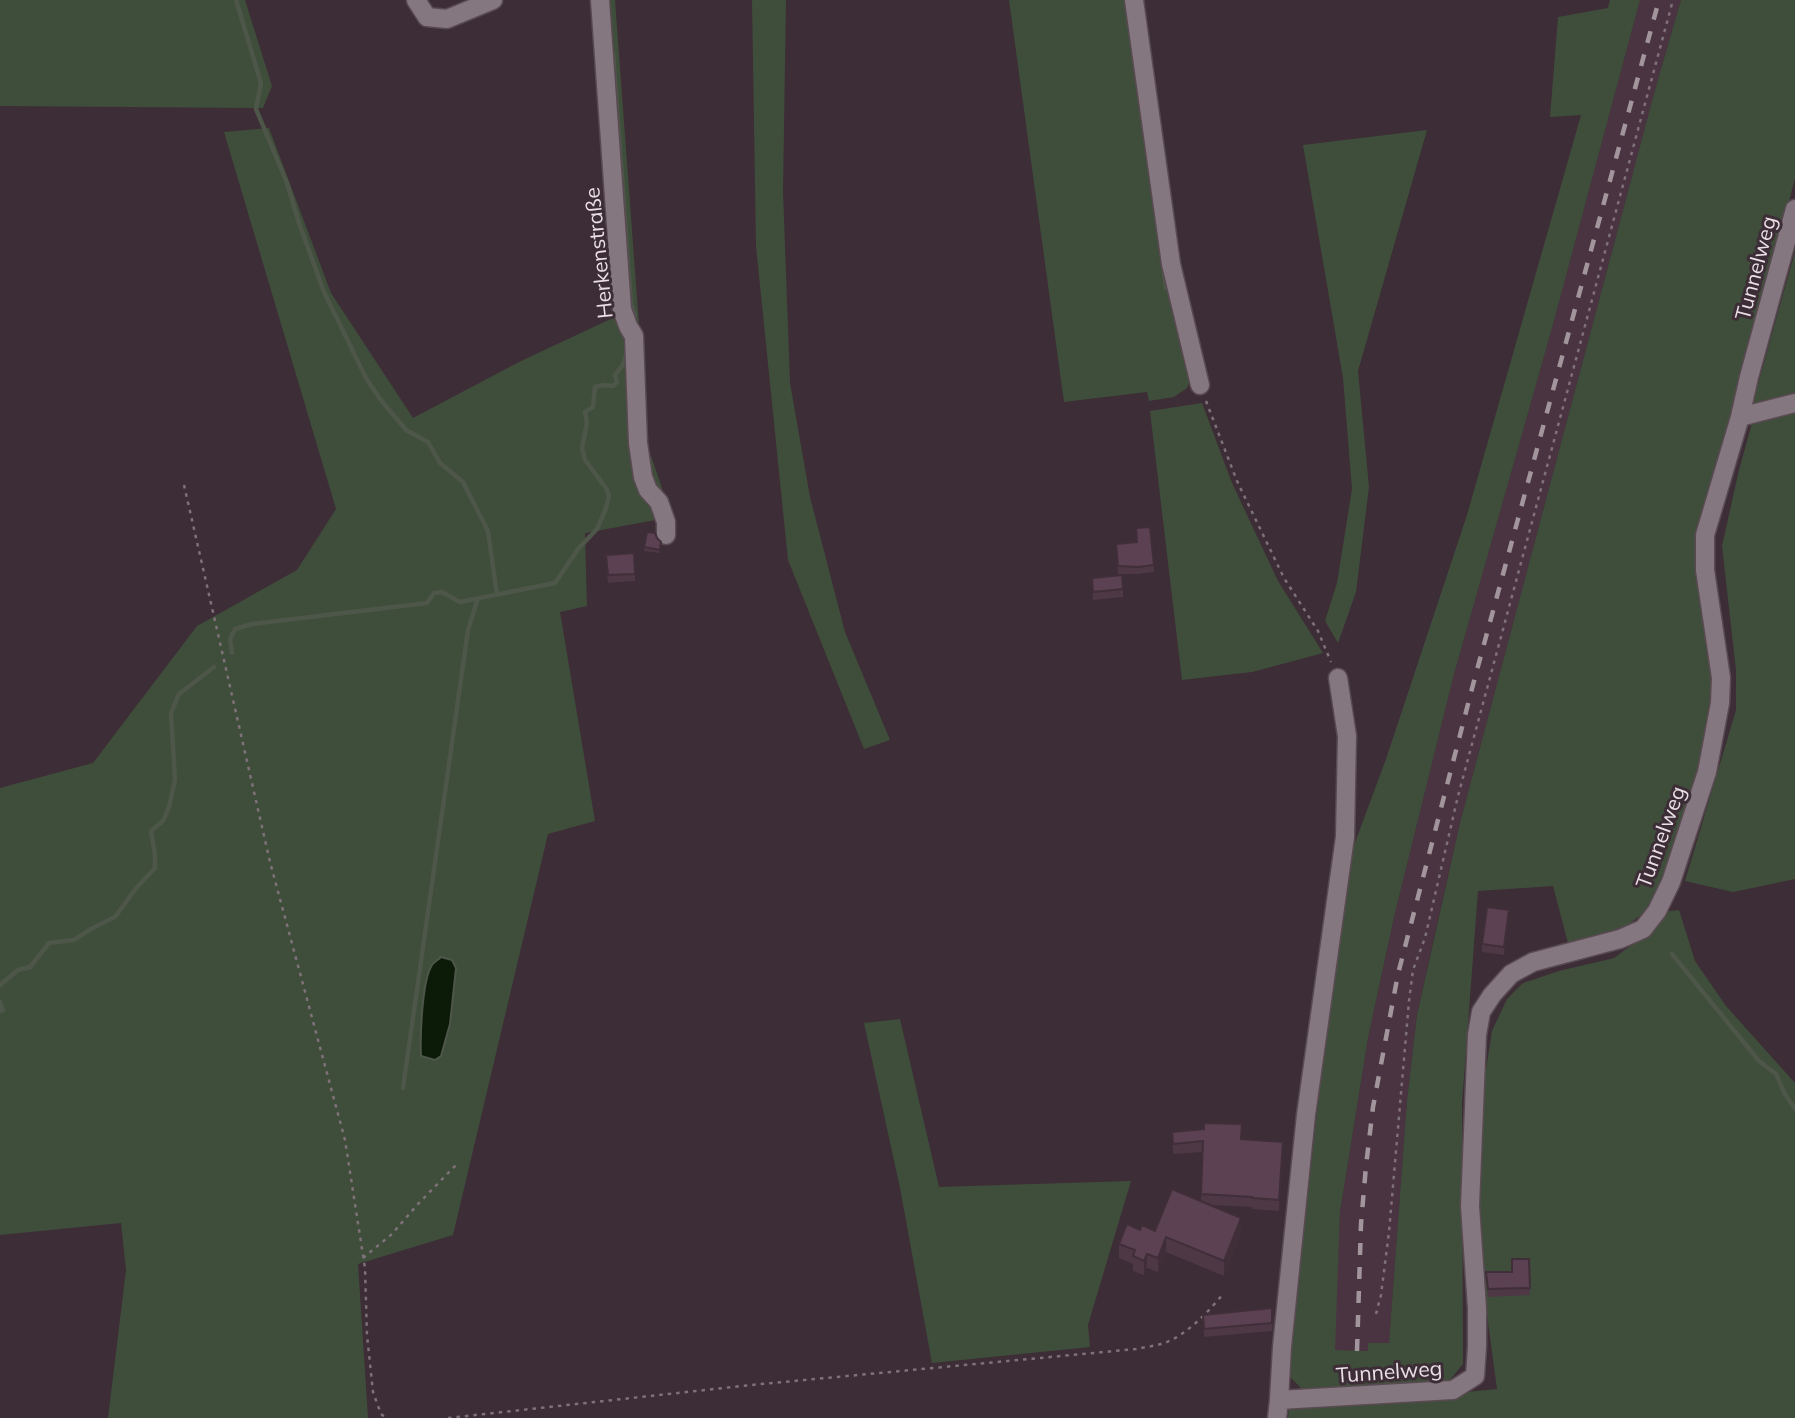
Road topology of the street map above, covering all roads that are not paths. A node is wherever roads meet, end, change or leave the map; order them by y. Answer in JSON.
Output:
{"nodes":[{"id":1,"x":416,"y":0,"type":"edge"},
{"id":2,"x":493,"y":0,"type":"edge"},
{"id":3,"x":600,"y":0,"type":"edge"},
{"id":4,"x":1134,"y":0,"type":"edge"},
{"id":5,"x":1795,"y":209,"type":"edge"},
{"id":6,"x":1200,"y":385,"type":"road end"},
{"id":7,"x":1795,"y":403,"type":"edge"},
{"id":8,"x":1740,"y":417,"type":"junction"},
{"id":9,"x":666,"y":535,"type":"dead end"},
{"id":10,"x":1338,"y":678,"type":"road end"},
{"id":11,"x":1278,"y":1409,"type":"edge"}],
"edges":[{"from":1,"to":2,"type":"street"},
{"from":3,"to":9,"type":"street","name":"Herkenstraße"},
{"from":4,"to":6,"type":"street"},
{"from":5,"to":8,"type":"street","name":"Tunnelweg"},
{"from":7,"to":8,"type":"street"},
{"from":8,"to":11,"type":"street","name":"Tunnelweg"},
{"from":10,"to":11,"type":"street"}]}
